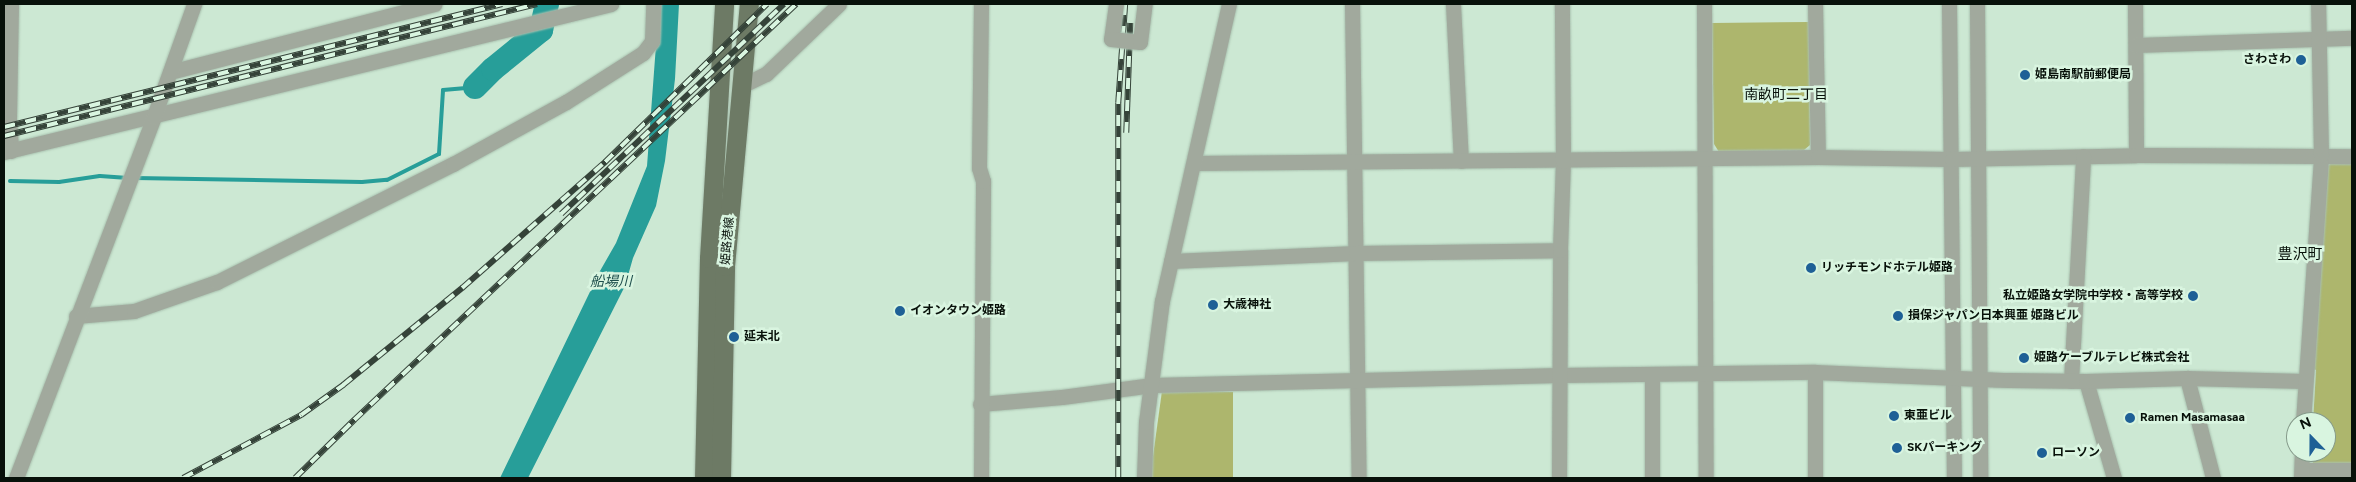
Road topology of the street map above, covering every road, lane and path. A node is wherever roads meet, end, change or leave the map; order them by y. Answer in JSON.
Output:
{"nodes":[{"id":1,"x":11,"y":4,"type":"edge"},
{"id":2,"x":194,"y":4,"type":"edge"},
{"id":3,"x":434,"y":4,"type":"edge"},
{"id":4,"x":611,"y":4,"type":"edge"},
{"id":5,"x":653,"y":4,"type":"edge"},
{"id":6,"x":724,"y":4,"type":"edge"},
{"id":7,"x":749,"y":4,"type":"edge"},
{"id":8,"x":839,"y":4,"type":"edge"},
{"id":9,"x":981,"y":4,"type":"edge"},
{"id":10,"x":1116,"y":4,"type":"edge"},
{"id":11,"x":1145,"y":4,"type":"edge"},
{"id":12,"x":1229,"y":4,"type":"edge"},
{"id":13,"x":1352,"y":4,"type":"edge"},
{"id":14,"x":1453,"y":4,"type":"edge"},
{"id":15,"x":1562,"y":4,"type":"edge"},
{"id":16,"x":1704,"y":4,"type":"edge"},
{"id":17,"x":1815,"y":4,"type":"edge"},
{"id":18,"x":1950,"y":4,"type":"edge"},
{"id":19,"x":1977,"y":4,"type":"edge"},
{"id":20,"x":2136,"y":4,"type":"edge"},
{"id":21,"x":2318,"y":4,"type":"edge"},
{"id":22,"x":2352,"y":38,"type":"edge"},
{"id":23,"x":2318,"y":39,"type":"junction"},
{"id":24,"x":2136,"y":45,"type":"junction"},
{"id":25,"x":170,"y":72,"type":"junction"},
{"id":26,"x":742,"y":86,"type":"junction"},
{"id":27,"x":154,"y":116,"type":"junction"},
{"id":28,"x":8,"y":152,"type":"edge"},
{"id":29,"x":2136,"y":155,"type":"junction"},
{"id":30,"x":2320,"y":155,"type":"junction"},
{"id":31,"x":2083,"y":156,"type":"junction"},
{"id":32,"x":2352,"y":156,"type":"edge"},
{"id":33,"x":1818,"y":157,"type":"junction"},
{"id":34,"x":1978,"y":158,"type":"junction"},
{"id":35,"x":1705,"y":159,"type":"junction"},
{"id":36,"x":1952,"y":159,"type":"junction"},
{"id":37,"x":1356,"y":161,"type":"junction"},
{"id":38,"x":1461,"y":161,"type":"junction"},
{"id":39,"x":1563,"y":161,"type":"junction"},
{"id":40,"x":1194,"y":163,"type":"junction"},
{"id":41,"x":1560,"y":250,"type":"junction"},
{"id":42,"x":1356,"y":253,"type":"junction"},
{"id":43,"x":1172,"y":261,"type":"junction"},
{"id":44,"x":76,"y":316,"type":"junction"},
{"id":45,"x":1815,"y":372,"type":"junction"},
{"id":46,"x":1652,"y":374,"type":"junction"},
{"id":47,"x":1706,"y":374,"type":"junction"},
{"id":48,"x":1560,"y":375,"type":"junction"},
{"id":49,"x":1954,"y":378,"type":"junction"},
{"id":50,"x":1979,"y":378,"type":"junction"},
{"id":51,"x":2187,"y":378,"type":"junction"},
{"id":52,"x":1357,"y":379,"type":"junction"},
{"id":53,"x":2304,"y":380,"type":"junction"},
{"id":54,"x":2079,"y":381,"type":"junction"},
{"id":55,"x":1152,"y":385,"type":"junction"},
{"id":56,"x":980,"y":404,"type":"junction"},
{"id":57,"x":2303,"y":412,"type":"edge"},
{"id":58,"x":2352,"y":470,"type":"edge"},
{"id":59,"x":2301,"y":474,"type":"edge"},
{"id":60,"x":16,"y":478,"type":"edge"},
{"id":61,"x":704,"y":478,"type":"edge"},
{"id":62,"x":721,"y":478,"type":"edge"},
{"id":63,"x":981,"y":478,"type":"edge"},
{"id":64,"x":1144,"y":478,"type":"edge"},
{"id":65,"x":1359,"y":478,"type":"edge"},
{"id":66,"x":1559,"y":478,"type":"edge"},
{"id":67,"x":1652,"y":478,"type":"edge"},
{"id":68,"x":1706,"y":478,"type":"edge"},
{"id":69,"x":1814,"y":478,"type":"edge"},
{"id":70,"x":1954,"y":478,"type":"edge"},
{"id":71,"x":1980,"y":478,"type":"edge"},
{"id":72,"x":2114,"y":478,"type":"edge"},
{"id":73,"x":2213,"y":478,"type":"edge"}],
"edges":[{"from":1,"to":28,"type":"street"},
{"from":2,"to":25,"type":"street"},
{"from":3,"to":25,"type":"street"},
{"from":4,"to":27,"type":"street"},
{"from":5,"to":44,"type":"street"},
{"from":6,"to":61,"type":"main road","name":"姫路港線"},
{"from":7,"to":26,"type":"main road","name":"姫路港線"},
{"from":8,"to":26,"type":"street"},
{"from":9,"to":56,"type":"street"},
{"from":10,"to":11,"type":"street","bridge":true},
{"from":12,"to":40,"type":"street"},
{"from":13,"to":37,"type":"street"},
{"from":14,"to":38,"type":"street"},
{"from":15,"to":39,"type":"street"},
{"from":16,"to":35,"type":"street"},
{"from":17,"to":33,"type":"street"},
{"from":18,"to":36,"type":"street"},
{"from":19,"to":34,"type":"street"},
{"from":20,"to":24,"type":"street"},
{"from":21,"to":23,"type":"street"},
{"from":22,"to":23,"type":"street"},
{"from":23,"to":24,"type":"street"},
{"from":23,"to":30,"type":"street"},
{"from":24,"to":29,"type":"street"},
{"from":25,"to":27,"type":"street"},
{"from":26,"to":62,"type":"main road","name":"姫路港線"},
{"from":27,"to":28,"type":"street"},
{"from":27,"to":44,"type":"street"},
{"from":29,"to":30,"type":"street"},
{"from":29,"to":31,"type":"street"},
{"from":30,"to":32,"type":"street"},
{"from":30,"to":53,"type":"street"},
{"from":31,"to":34,"type":"street"},
{"from":31,"to":54,"type":"street"},
{"from":33,"to":35,"type":"street"},
{"from":33,"to":36,"type":"street"},
{"from":34,"to":36,"type":"street"},
{"from":34,"to":50,"type":"street"},
{"from":35,"to":39,"type":"street"},
{"from":35,"to":47,"type":"street"},
{"from":36,"to":49,"type":"street"},
{"from":37,"to":38,"type":"street"},
{"from":37,"to":40,"type":"street"},
{"from":37,"to":42,"type":"street"},
{"from":38,"to":39,"type":"street"},
{"from":39,"to":41,"type":"street"},
{"from":40,"to":43,"type":"street"},
{"from":41,"to":42,"type":"street"},
{"from":41,"to":48,"type":"street"},
{"from":42,"to":43,"type":"street"},
{"from":42,"to":52,"type":"street"},
{"from":43,"to":55,"type":"street"},
{"from":44,"to":60,"type":"street"},
{"from":45,"to":47,"type":"street"},
{"from":45,"to":49,"type":"street"},
{"from":45,"to":69,"type":"street"},
{"from":46,"to":47,"type":"street"},
{"from":46,"to":48,"type":"street"},
{"from":46,"to":67,"type":"street"},
{"from":47,"to":68,"type":"street"},
{"from":48,"to":52,"type":"street"},
{"from":48,"to":66,"type":"street"},
{"from":49,"to":50,"type":"street"},
{"from":49,"to":70,"type":"street"},
{"from":50,"to":54,"type":"street"},
{"from":50,"to":71,"type":"street"},
{"from":51,"to":53,"type":"street"},
{"from":51,"to":54,"type":"street"},
{"from":51,"to":73,"type":"street"},
{"from":52,"to":55,"type":"street"},
{"from":52,"to":65,"type":"street"},
{"from":53,"to":57,"type":"street"},
{"from":54,"to":72,"type":"street"},
{"from":55,"to":56,"type":"street"},
{"from":55,"to":64,"type":"street"},
{"from":56,"to":63,"type":"street"},
{"from":58,"to":59,"type":"street"}]}
